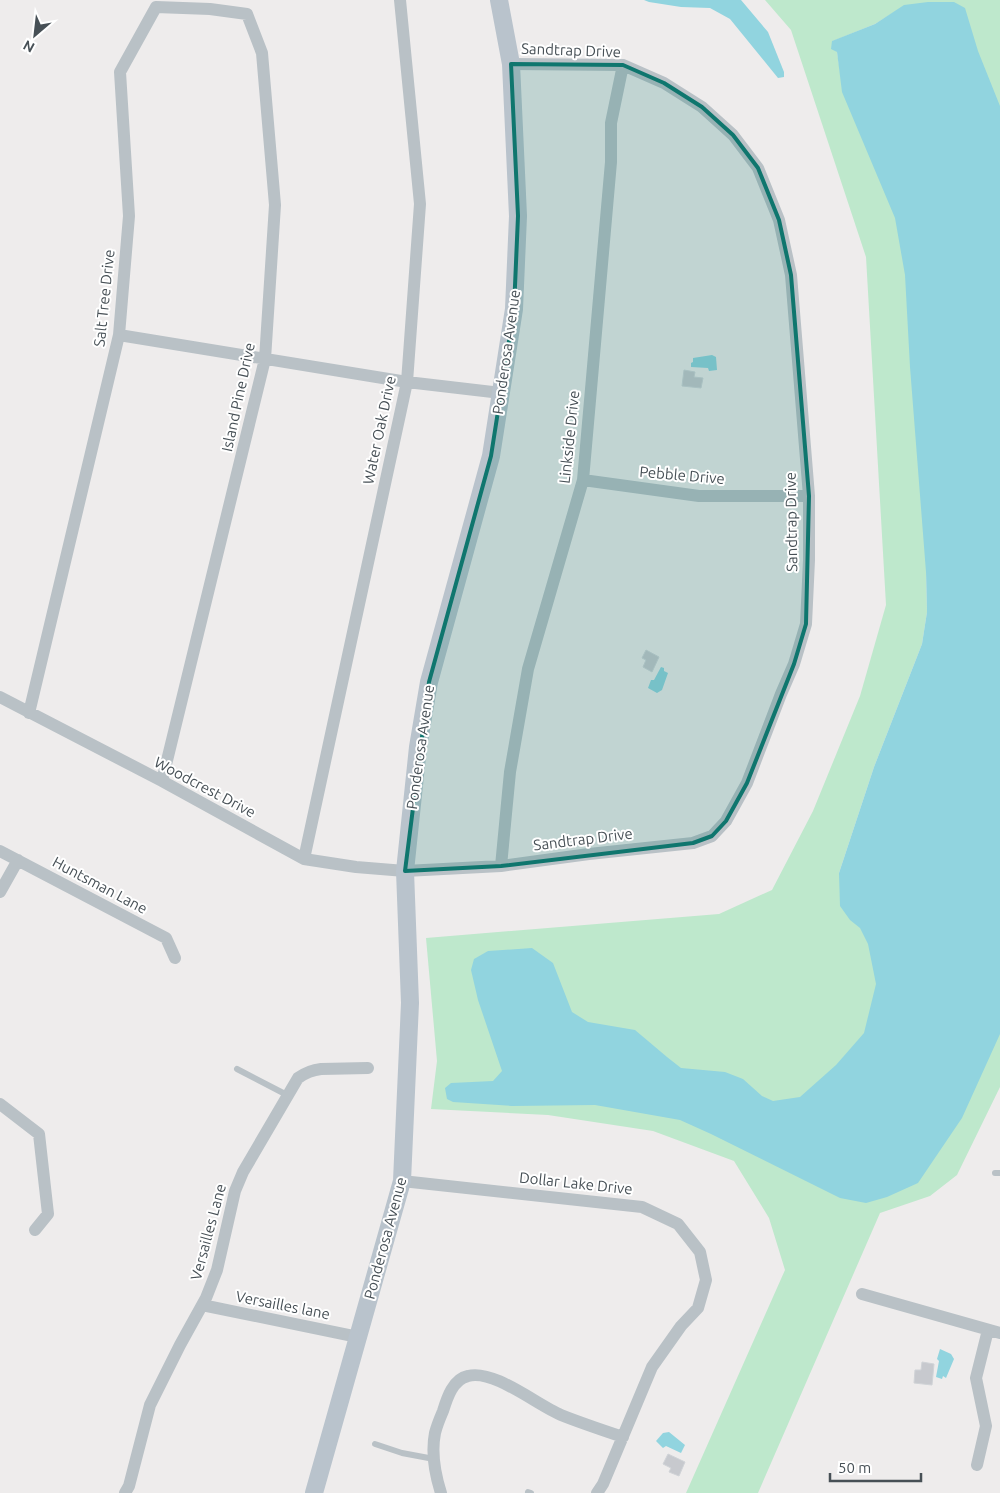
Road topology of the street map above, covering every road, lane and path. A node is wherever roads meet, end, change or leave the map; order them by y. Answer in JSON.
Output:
{"nodes":[{"id":1,"x":400,"y":0,"type":"edge"},
{"id":2,"x":499,"y":0,"type":"edge"},
{"id":3,"x":248,"y":14,"type":"joint"},
{"id":4,"x":511,"y":64,"type":"junction"},
{"id":5,"x":623,"y":66,"type":"junction"},
{"id":6,"x":119,"y":335,"type":"junction"},
{"id":7,"x":265,"y":359,"type":"junction"},
{"id":8,"x":407,"y":382,"type":"junction"},
{"id":9,"x":501,"y":393,"type":"junction"},
{"id":10,"x":583,"y":480,"type":"junction"},
{"id":11,"x":809,"y":496,"type":"junction"},
{"id":12,"x":0,"y":698,"type":"edge"},
{"id":13,"x":29,"y":713,"type":"junction"},
{"id":14,"x":162,"y":781,"type":"junction"},
{"id":15,"x":0,"y":851,"type":"edge"},
{"id":16,"x":304,"y":859,"type":"junction"},
{"id":17,"x":18,"y":860,"type":"junction"},
{"id":18,"x":501,"y":866,"type":"junction"},
{"id":19,"x":405,"y":871,"type":"junction"},
{"id":20,"x":0,"y":892,"type":"edge"},
{"id":21,"x":175,"y":958,"type":"dead end"},
{"id":22,"x":368,"y":1068,"type":"dead end"},
{"id":23,"x":238,"y":1069,"type":"dead end"},
{"id":24,"x":289,"y":1096,"type":"junction"},
{"id":25,"x":0,"y":1104,"type":"edge"},
{"id":26,"x":402,"y":1181,"type":"junction"},
{"id":27,"x":36,"y":1230,"type":"dead end"},
{"id":28,"x":862,"y":1294,"type":"dead end"},
{"id":29,"x":202,"y":1306,"type":"junction"},
{"id":30,"x":994,"y":1331,"type":"edge"},
{"id":31,"x":358,"y":1337,"type":"junction"},
{"id":32,"x":623,"y":1437,"type":"junction"},
{"id":33,"x":375,"y":1444,"type":"dead end"},
{"id":34,"x":434,"y":1459,"type":"junction"},
{"id":35,"x":977,"y":1465,"type":"dead end"},
{"id":36,"x":125,"y":1493,"type":"edge"},
{"id":37,"x":314,"y":1493,"type":"edge"},
{"id":38,"x":440,"y":1493,"type":"edge"},
{"id":39,"x":597,"y":1493,"type":"edge"}],
"edges":[{"from":1,"to":8,"type":"street","name":"Water Oak Drive"},
{"from":2,"to":4,"type":"street","name":"Ponderosa Avenue"},
{"from":3,"to":6,"type":"street","name":"Salt Tree Drive"},
{"from":3,"to":7,"type":"street","name":"Island Pine Drive"},
{"from":4,"to":5,"type":"street","name":"Sandtrap Drive"},
{"from":4,"to":9,"type":"street","name":"Ponderosa Avenue"},
{"from":5,"to":10,"type":"street","name":"Linkside Drive"},
{"from":5,"to":11,"type":"street","name":"Sandtrap Drive"},
{"from":6,"to":7,"type":"street"},
{"from":6,"to":13,"type":"street","name":"Salt Tree Drive"},
{"from":7,"to":8,"type":"street"},
{"from":7,"to":14,"type":"street","name":"Island Pine Drive"},
{"from":8,"to":9,"type":"street"},
{"from":8,"to":16,"type":"street","name":"Water Oak Drive"},
{"from":9,"to":19,"type":"street","name":"Ponderosa Avenue"},
{"from":10,"to":11,"type":"street","name":"Pebble Drive"},
{"from":10,"to":18,"type":"street","name":"Linkside Drive"},
{"from":11,"to":18,"type":"street","name":"Sandtrap Drive"},
{"from":12,"to":13,"type":"street","name":"Woodcrest Drive"},
{"from":13,"to":14,"type":"street","name":"Woodcrest Drive"},
{"from":14,"to":16,"type":"street","name":"Woodcrest Drive"},
{"from":15,"to":17,"type":"street","name":"Huntsman Lane"},
{"from":16,"to":19,"type":"street","name":"Woodcrest Drive"},
{"from":17,"to":20,"type":"street"},
{"from":17,"to":21,"type":"street","name":"Huntsman Lane"},
{"from":18,"to":19,"type":"street","name":"Sandtrap Drive"},
{"from":19,"to":26,"type":"street","name":"Ponderosa Avenue"},
{"from":22,"to":24,"type":"street","name":"Versailles Lane"},
{"from":23,"to":24,"type":"lane"},
{"from":24,"to":29,"type":"street","name":"Versailles Lane"},
{"from":25,"to":27,"type":"street"},
{"from":26,"to":31,"type":"street","name":"Ponderosa Avenue"},
{"from":26,"to":32,"type":"street","name":"Dollar Lake Drive"},
{"from":28,"to":30,"type":"street"},
{"from":29,"to":31,"type":"street","name":"Versailles lane"},
{"from":29,"to":36,"type":"street","name":"Versailles Lane"},
{"from":30,"to":35,"type":"street"},
{"from":31,"to":37,"type":"street","name":"Ponderosa Avenue"},
{"from":32,"to":34,"type":"street"},
{"from":32,"to":39,"type":"street","name":"Dollar Lake Drive"},
{"from":33,"to":34,"type":"lane"},
{"from":34,"to":38,"type":"street"}]}
